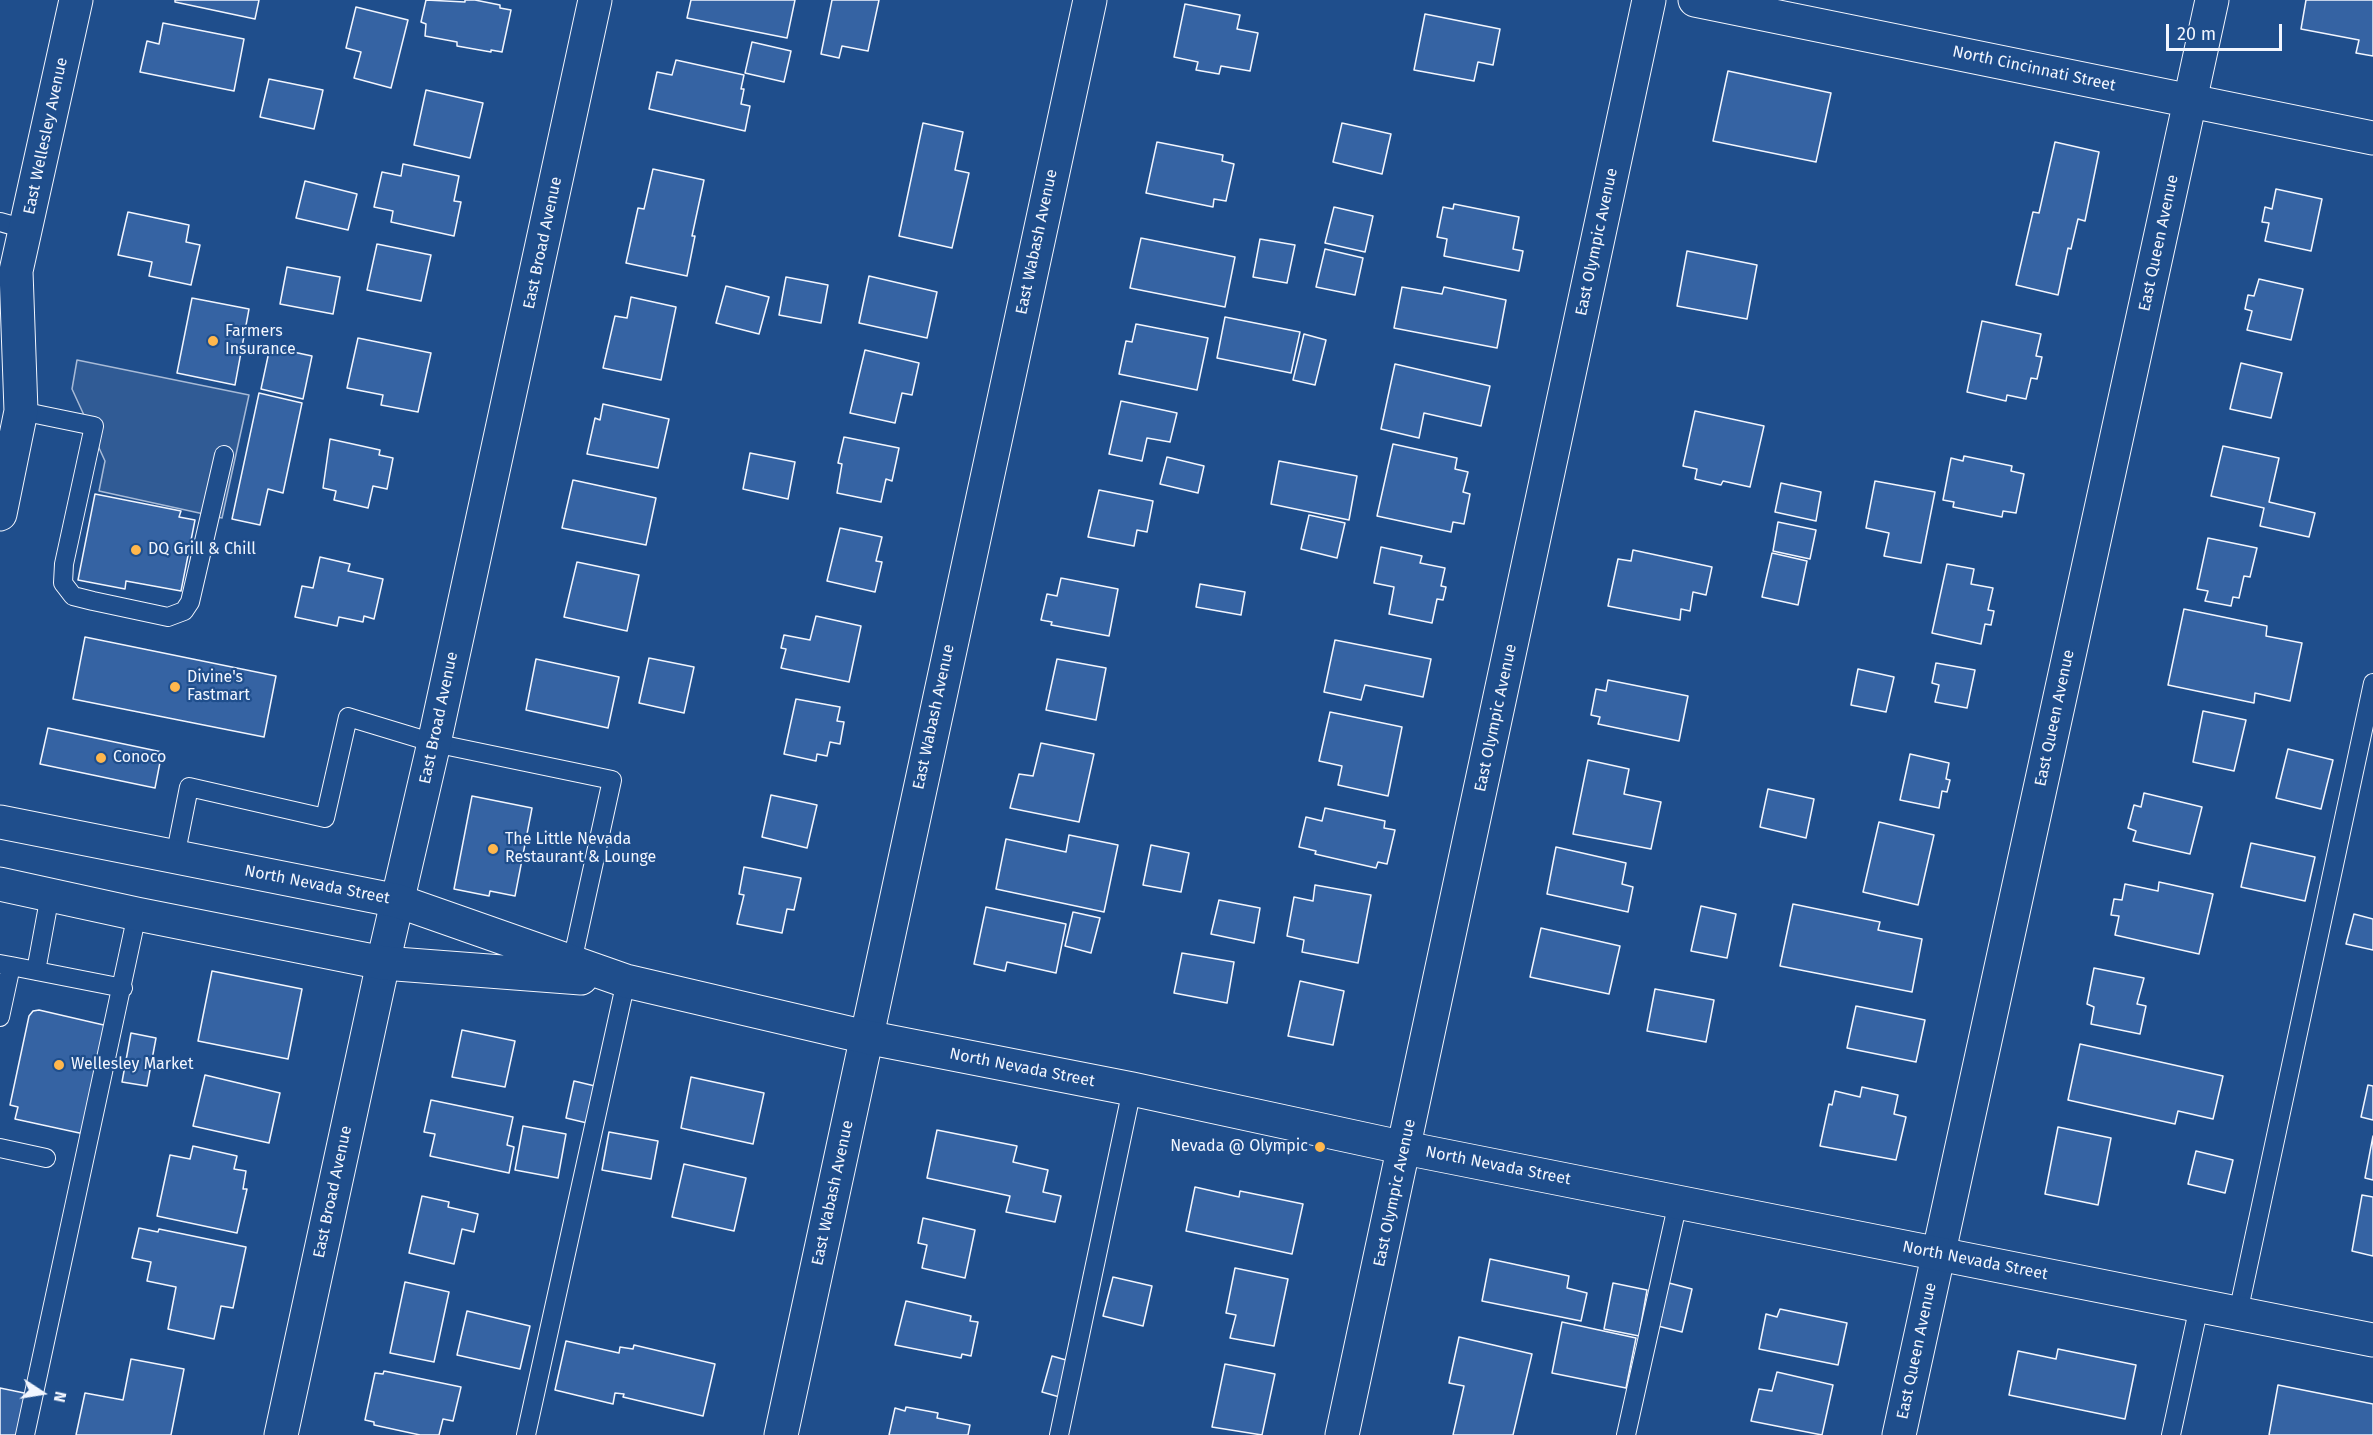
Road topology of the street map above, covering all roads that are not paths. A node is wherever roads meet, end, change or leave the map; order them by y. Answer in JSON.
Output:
{"nodes":[{"id":1,"x":76,"y":0,"type":"edge"},
{"id":2,"x":595,"y":0,"type":"edge"},
{"id":3,"x":1090,"y":0,"type":"edge"},
{"id":4,"x":1649,"y":0,"type":"edge"},
{"id":5,"x":1695,"y":0,"type":"edge"},
{"id":6,"x":2212,"y":0,"type":"edge"},
{"id":7,"x":2190,"y":102,"type":"junction"},
{"id":8,"x":2373,"y":138,"type":"edge"},
{"id":9,"x":13,"y":225,"type":"edge"},
{"id":10,"x":16,"y":272,"type":"junction"},
{"id":11,"x":0,"y":304,"type":"edge"},
{"id":12,"x":21,"y":411,"type":"junction"},
{"id":13,"x":224,"y":455,"type":"dead end"},
{"id":14,"x":0,"y":514,"type":"edge"},
{"id":15,"x":2373,"y":683,"type":"edge"},
{"id":16,"x":434,"y":743,"type":"junction"},
{"id":17,"x":0,"y":822,"type":"edge"},
{"id":18,"x":175,"y":857,"type":"junction"},
{"id":19,"x":0,"y":884,"type":"edge"},
{"id":20,"x":50,"y":895,"type":"junction"},
{"id":21,"x":398,"y":901,"type":"junction"},
{"id":22,"x":137,"y":914,"type":"junction"},
{"id":23,"x":572,"y":962,"type":"junction"},
{"id":24,"x":383,"y":963,"type":"junction"},
{"id":25,"x":5,"y":965,"type":"edge"},
{"id":26,"x":36,"y":971,"type":"junction"},
{"id":27,"x":626,"y":981,"type":"junction"},
{"id":28,"x":123,"y":988,"type":"junction"},
{"id":29,"x":0,"y":1017,"type":"edge"},
{"id":30,"x":866,"y":1037,"type":"junction"},
{"id":31,"x":1132,"y":1089,"type":"junction"},
{"id":32,"x":0,"y":1148,"type":"edge"},
{"id":33,"x":1405,"y":1148,"type":"junction"},
{"id":34,"x":46,"y":1158,"type":"dead end"},
{"id":35,"x":1678,"y":1202,"type":"junction"},
{"id":36,"x":1938,"y":1253,"type":"junction"},
{"id":37,"x":2199,"y":1306,"type":"junction"},
{"id":38,"x":2238,"y":1313,"type":"junction"},
{"id":39,"x":2373,"y":1340,"type":"edge"},
{"id":40,"x":25,"y":1435,"type":"edge"},
{"id":41,"x":281,"y":1435,"type":"edge"},
{"id":42,"x":526,"y":1435,"type":"edge"},
{"id":43,"x":781,"y":1435,"type":"edge"},
{"id":44,"x":1059,"y":1435,"type":"edge"},
{"id":45,"x":1342,"y":1435,"type":"edge"},
{"id":46,"x":1626,"y":1435,"type":"edge"},
{"id":47,"x":1899,"y":1435,"type":"edge"},
{"id":48,"x":2171,"y":1435,"type":"edge"}],
"edges":[{"from":1,"to":9,"type":"street","name":"East Wellesley Avenue"},
{"from":2,"to":16,"type":"street","name":"East Broad Avenue"},
{"from":3,"to":30,"type":"street","name":"East Wabash Avenue"},
{"from":4,"to":33,"type":"street","name":"East Olympic Avenue"},
{"from":5,"to":7,"type":"street","name":"North Cincinnati Street"},
{"from":6,"to":7,"type":"street","name":"East Queen Avenue"},
{"from":7,"to":8,"type":"street","name":"North Cincinnati Street"},
{"from":7,"to":36,"type":"street","name":"East Queen Avenue"},
{"from":9,"to":10,"type":"street","name":"East Wellesley Avenue"},
{"from":10,"to":11,"type":"street","name":"East Wellesley Avenue"},
{"from":10,"to":12,"type":"street","name":"East Wellesley Avenue"},
{"from":12,"to":13,"type":"lane"},
{"from":12,"to":14,"type":"street","name":"East Wellesley Avenue"},
{"from":15,"to":38,"type":"lane"},
{"from":16,"to":18,"type":"lane"},
{"from":16,"to":21,"type":"street","name":"East Broad Avenue"},
{"from":16,"to":23,"type":"lane"},
{"from":17,"to":18,"type":"street","name":"North Nevada Street"},
{"from":18,"to":21,"type":"street","name":"North Nevada Street"},
{"from":19,"to":20,"type":"street","name":"North Nevada Street"},
{"from":20,"to":22,"type":"street","name":"North Nevada Street"},
{"from":20,"to":26,"type":"lane"},
{"from":21,"to":23,"type":"street","name":"North Nevada Street"},
{"from":21,"to":24,"type":"street","name":"East Broad Avenue"},
{"from":22,"to":24,"type":"street","name":"North Nevada Street"},
{"from":22,"to":28,"type":"lane"},
{"from":23,"to":27,"type":"street","name":"North Nevada Street"},
{"from":24,"to":27,"type":"street","name":"North Nevada Street"},
{"from":24,"to":41,"type":"street","name":"East Broad Avenue"},
{"from":25,"to":26,"type":"lane"},
{"from":25,"to":29,"type":"lane"},
{"from":26,"to":28,"type":"lane"},
{"from":27,"to":30,"type":"street","name":"North Nevada Street"},
{"from":27,"to":42,"type":"lane"},
{"from":28,"to":40,"type":"lane"},
{"from":30,"to":31,"type":"street","name":"North Nevada Street"},
{"from":30,"to":43,"type":"street","name":"East Wabash Avenue"},
{"from":31,"to":33,"type":"street","name":"North Nevada Street"},
{"from":31,"to":44,"type":"lane"},
{"from":32,"to":34,"type":"lane"},
{"from":33,"to":35,"type":"street","name":"North Nevada Street"},
{"from":33,"to":45,"type":"street","name":"East Olympic Avenue"},
{"from":35,"to":36,"type":"street","name":"North Nevada Street"},
{"from":35,"to":46,"type":"lane"},
{"from":36,"to":37,"type":"street","name":"North Nevada Street"},
{"from":36,"to":47,"type":"street","name":"East Queen Avenue"},
{"from":37,"to":38,"type":"street","name":"North Nevada Street"},
{"from":37,"to":48,"type":"lane"},
{"from":38,"to":39,"type":"street","name":"North Nevada Street"}]}
